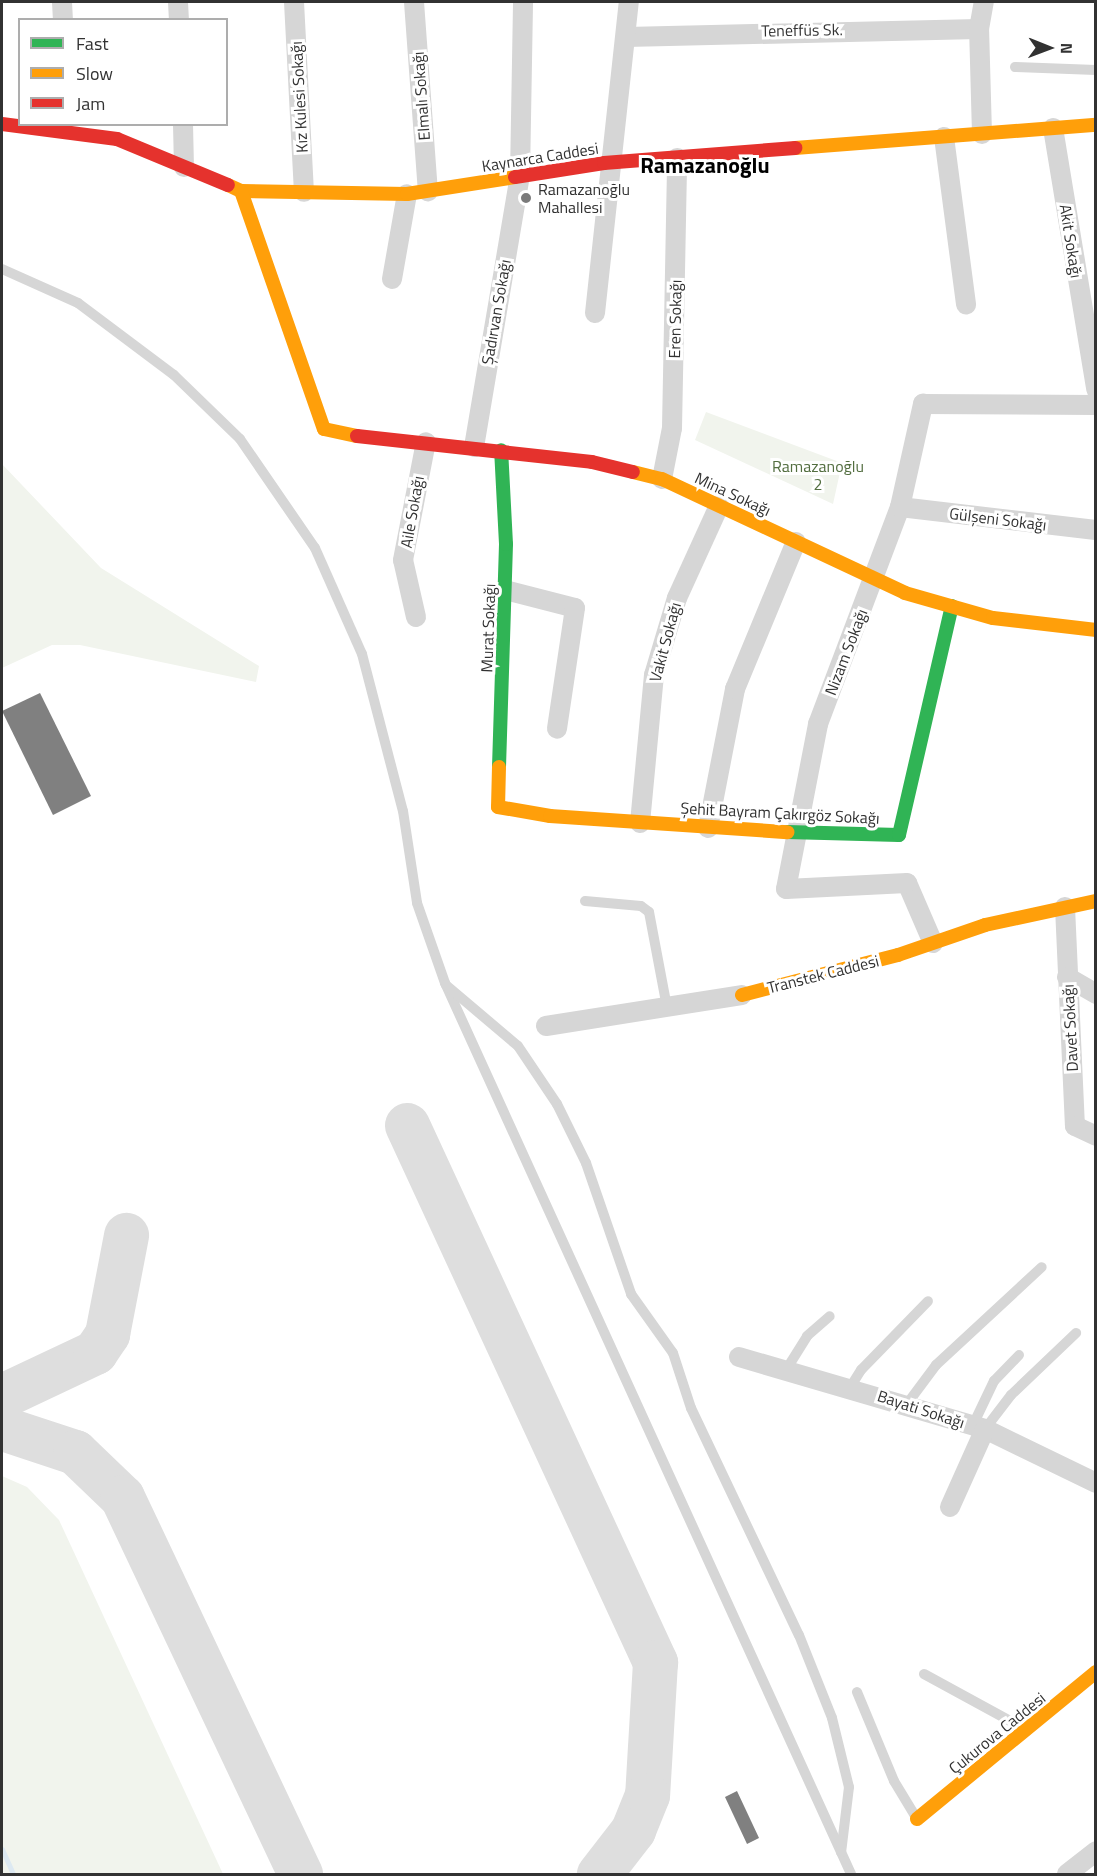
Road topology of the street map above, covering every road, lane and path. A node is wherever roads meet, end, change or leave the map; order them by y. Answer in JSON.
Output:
{"nodes":[{"id":1,"x":62,"y":2,"type":"edge"},
{"id":2,"x":178,"y":2,"type":"edge"},
{"id":3,"x":294,"y":2,"type":"edge"},
{"id":4,"x":414,"y":2,"type":"edge"},
{"id":5,"x":523,"y":2,"type":"edge"},
{"id":6,"x":629,"y":2,"type":"edge"},
{"id":7,"x":984,"y":2,"type":"edge"},
{"id":8,"x":63,"y":18,"type":"edge"},
{"id":9,"x":179,"y":18,"type":"edge"},
{"id":10,"x":979,"y":29,"type":"junction"},
{"id":11,"x":626,"y":37,"type":"junction"},
{"id":12,"x":1015,"y":67,"type":"dead end"},
{"id":13,"x":1095,"y":70,"type":"edge"},
{"id":14,"x":2,"y":124,"type":"edge"},
{"id":15,"x":18,"y":125,"type":"edge"},
{"id":16,"x":1095,"y":125,"type":"edge"},
{"id":17,"x":35,"y":126,"type":"edge"},
{"id":18,"x":183,"y":126,"type":"edge"},
{"id":19,"x":68,"y":128,"type":"edge"},
{"id":20,"x":1053,"y":128,"type":"junction"},
{"id":21,"x":982,"y":134,"type":"junction"},
{"id":22,"x":944,"y":137,"type":"junction"},
{"id":23,"x":677,"y":158,"type":"junction"},
{"id":24,"x":613,"y":163,"type":"junction"},
{"id":25,"x":184,"y":167,"type":"junction"},
{"id":26,"x":520,"y":176,"type":"junction"},
{"id":27,"x":241,"y":191,"type":"junction"},
{"id":28,"x":428,"y":191,"type":"junction"},
{"id":29,"x":304,"y":192,"type":"junction"},
{"id":30,"x":407,"y":194,"type":"junction"},
{"id":31,"x":2,"y":269,"type":"edge"},
{"id":32,"x":392,"y":279,"type":"dead end"},
{"id":33,"x":966,"y":305,"type":"dead end"},
{"id":34,"x":595,"y":313,"type":"dead end"},
{"id":35,"x":1095,"y":389,"type":"edge"},
{"id":36,"x":1095,"y":405,"type":"edge"},
{"id":37,"x":426,"y":442,"type":"junction"},
{"id":38,"x":474,"y":447,"type":"junction"},
{"id":39,"x":501,"y":450,"type":"junction"},
{"id":40,"x":662,"y":479,"type":"junction"},
{"id":41,"x":720,"y":506,"type":"junction"},
{"id":42,"x":900,"y":507,"type":"junction"},
{"id":43,"x":1095,"y":530,"type":"edge"},
{"id":44,"x":796,"y":542,"type":"junction"},
{"id":45,"x":875,"y":579,"type":"junction"},
{"id":46,"x":505,"y":590,"type":"junction"},
{"id":47,"x":952,"y":606,"type":"junction"},
{"id":48,"x":416,"y":617,"type":"dead end"},
{"id":49,"x":1095,"y":630,"type":"edge"},
{"id":50,"x":557,"y":729,"type":"dead end"},
{"id":51,"x":498,"y":807,"type":"joint"},
{"id":52,"x":640,"y":823,"type":"junction"},
{"id":53,"x":708,"y":828,"type":"junction"},
{"id":54,"x":797,"y":833,"type":"junction"},
{"id":55,"x":585,"y":901,"type":"dead end"},
{"id":56,"x":1095,"y":901,"type":"edge"},
{"id":57,"x":1065,"y":907,"type":"junction"},
{"id":58,"x":933,"y":943,"type":"junction"},
{"id":59,"x":1067,"y":977,"type":"junction"},
{"id":60,"x":445,"y":983,"type":"junction"},
{"id":61,"x":1095,"y":994,"type":"edge"},
{"id":62,"x":742,"y":995,"type":"joint"},
{"id":63,"x":667,"y":1006,"type":"junction"},
{"id":64,"x":546,"y":1026,"type":"dead end"},
{"id":65,"x":1095,"y":1136,"type":"edge"},
{"id":66,"x":1042,"y":1267,"type":"dead end"},
{"id":67,"x":928,"y":1301,"type":"dead end"},
{"id":68,"x":830,"y":1316,"type":"dead end"},
{"id":69,"x":1076,"y":1333,"type":"dead end"},
{"id":70,"x":1019,"y":1354,"type":"dead end"},
{"id":71,"x":739,"y":1358,"type":"dead end"},
{"id":72,"x":786,"y":1370,"type":"junction"},
{"id":73,"x":851,"y":1386,"type":"junction"},
{"id":74,"x":907,"y":1404,"type":"junction"},
{"id":75,"x":979,"y":1427,"type":"junction"},
{"id":76,"x":1095,"y":1483,"type":"edge"},
{"id":77,"x":950,"y":1507,"type":"dead end"},
{"id":78,"x":1095,"y":1672,"type":"edge"},
{"id":79,"x":924,"y":1674,"type":"dead end"},
{"id":80,"x":858,"y":1692,"type":"dead end"},
{"id":81,"x":1029,"y":1731,"type":"junction"},
{"id":82,"x":916,"y":1819,"type":"joint"},
{"id":83,"x":1095,"y":1851,"type":"edge"},
{"id":84,"x":841,"y":1853,"type":"junction"},
{"id":85,"x":851,"y":1875,"type":"edge"},
{"id":86,"x":1067,"y":1875,"type":"edge"}],
"edges":[{"from":1,"to":8,"type":"street"},
{"from":2,"to":9,"type":"street"},
{"from":3,"to":29,"type":"street","name":"Kız Kulesi Sokağı"},
{"from":4,"to":28,"type":"street","name":"Elmalı Sokağı"},
{"from":5,"to":26,"type":"street","name":"Şadırvan Sokağı"},
{"from":6,"to":11,"type":"street"},
{"from":7,"to":10,"type":"street"},
{"from":10,"to":11,"type":"street","name":"Teneffüs Sk."},
{"from":10,"to":21,"type":"street"},
{"from":11,"to":24,"type":"street"},
{"from":12,"to":13,"type":"lane"},
{"from":14,"to":15,"type":"street","name":"Kaynarca Caddesi"},
{"from":16,"to":20,"type":"street","name":"Kaynarca Caddesi"},
{"from":17,"to":19,"type":"street","name":"Kaynarca Caddesi"},
{"from":18,"to":25,"type":"street"},
{"from":19,"to":25,"type":"street","name":"Kaynarca Caddesi"},
{"from":20,"to":21,"type":"street","name":"Kaynarca Caddesi"},
{"from":20,"to":35,"type":"street","name":"Akit Sokağı"},
{"from":21,"to":22,"type":"street","name":"Kaynarca Caddesi"},
{"from":22,"to":23,"type":"street","name":"Kaynarca Caddesi"},
{"from":22,"to":33,"type":"street"},
{"from":23,"to":24,"type":"street","name":"Kaynarca Caddesi"},
{"from":23,"to":40,"type":"street","name":"Eren Sokağı"},
{"from":24,"to":26,"type":"street","name":"Kaynarca Caddesi"},
{"from":24,"to":34,"type":"street"},
{"from":25,"to":27,"type":"street","name":"Kaynarca Caddesi"},
{"from":26,"to":28,"type":"street","name":"Kaynarca Caddesi"},
{"from":26,"to":38,"type":"street","name":"Şadırvan Sokağı"},
{"from":27,"to":29,"type":"street","name":"Kaynarca Caddesi"},
{"from":27,"to":37,"type":"street","name":"Mina Sokağı"},
{"from":28,"to":30,"type":"street","name":"Kaynarca Caddesi"},
{"from":29,"to":30,"type":"street","name":"Kaynarca Caddesi"},
{"from":30,"to":32,"type":"street"},
{"from":31,"to":60,"type":"lane"},
{"from":36,"to":42,"type":"street","name":"Nizam Sokağı"},
{"from":37,"to":38,"type":"street","name":"Mina Sokağı"},
{"from":37,"to":48,"type":"street","name":"Aile Sokağı"},
{"from":38,"to":39,"type":"street","name":"Mina Sokağı"},
{"from":39,"to":40,"type":"street","name":"Mina Sokağı"},
{"from":39,"to":46,"type":"street","name":"Murat Sokağı"},
{"from":40,"to":41,"type":"street","name":"Mina Sokağı"},
{"from":41,"to":44,"type":"street","name":"Mina Sokağı"},
{"from":41,"to":52,"type":"street","name":"Vakit Sokağı"},
{"from":42,"to":43,"type":"street","name":"Gülşeni Sokağı"},
{"from":42,"to":45,"type":"street","name":"Nizam Sokağı"},
{"from":44,"to":45,"type":"street","name":"Mina Sokağı"},
{"from":44,"to":53,"type":"street"},
{"from":45,"to":47,"type":"street","name":"Mina Sokağı"},
{"from":45,"to":54,"type":"street","name":"Nizam Sokağı"},
{"from":46,"to":50,"type":"street"},
{"from":46,"to":51,"type":"street","name":"Murat Sokağı"},
{"from":47,"to":49,"type":"street","name":"Mina Sokağı"},
{"from":47,"to":54,"type":"street","name":"Şehit Bayram Çakırgöz Sokağı"},
{"from":51,"to":52,"type":"street","name":"Şehit Bayram Çakırgöz Sokağı"},
{"from":52,"to":53,"type":"street","name":"Şehit Bayram Çakırgöz Sokağı"},
{"from":53,"to":54,"type":"street","name":"Şehit Bayram Çakırgöz Sokağı"},
{"from":54,"to":58,"type":"street","name":"Nizam Sokağı"},
{"from":55,"to":63,"type":"lane"},
{"from":56,"to":57,"type":"street","name":"Transtek Caddesi"},
{"from":57,"to":58,"type":"street","name":"Transtek Caddesi"},
{"from":57,"to":59,"type":"street","name":"Davet Sokağı"},
{"from":58,"to":62,"type":"street","name":"Transtek Caddesi"},
{"from":59,"to":61,"type":"street"},
{"from":59,"to":65,"type":"street","name":"Davet Sokağı"},
{"from":60,"to":84,"type":"lane"},
{"from":60,"to":84,"type":"lane"},
{"from":62,"to":63,"type":"street","name":"Transtek Caddesi"},
{"from":63,"to":64,"type":"street","name":"Transtek Caddesi"},
{"from":66,"to":74,"type":"lane"},
{"from":67,"to":73,"type":"lane"},
{"from":68,"to":72,"type":"lane"},
{"from":69,"to":75,"type":"lane"},
{"from":70,"to":75,"type":"lane"},
{"from":71,"to":72,"type":"street","name":"Bayati Sokağı"},
{"from":72,"to":73,"type":"street","name":"Bayati Sokağı"},
{"from":73,"to":74,"type":"street","name":"Bayati Sokağı"},
{"from":74,"to":75,"type":"street","name":"Bayati Sokağı"},
{"from":75,"to":76,"type":"street","name":"Bayati Sokağı"},
{"from":75,"to":77,"type":"street"},
{"from":78,"to":81,"type":"street","name":"Çukurova Caddesi"},
{"from":79,"to":81,"type":"lane"},
{"from":80,"to":82,"type":"lane"},
{"from":81,"to":82,"type":"street","name":"Çukurova Caddesi"},
{"from":83,"to":86,"type":"street"},
{"from":84,"to":85,"type":"lane"}]}
